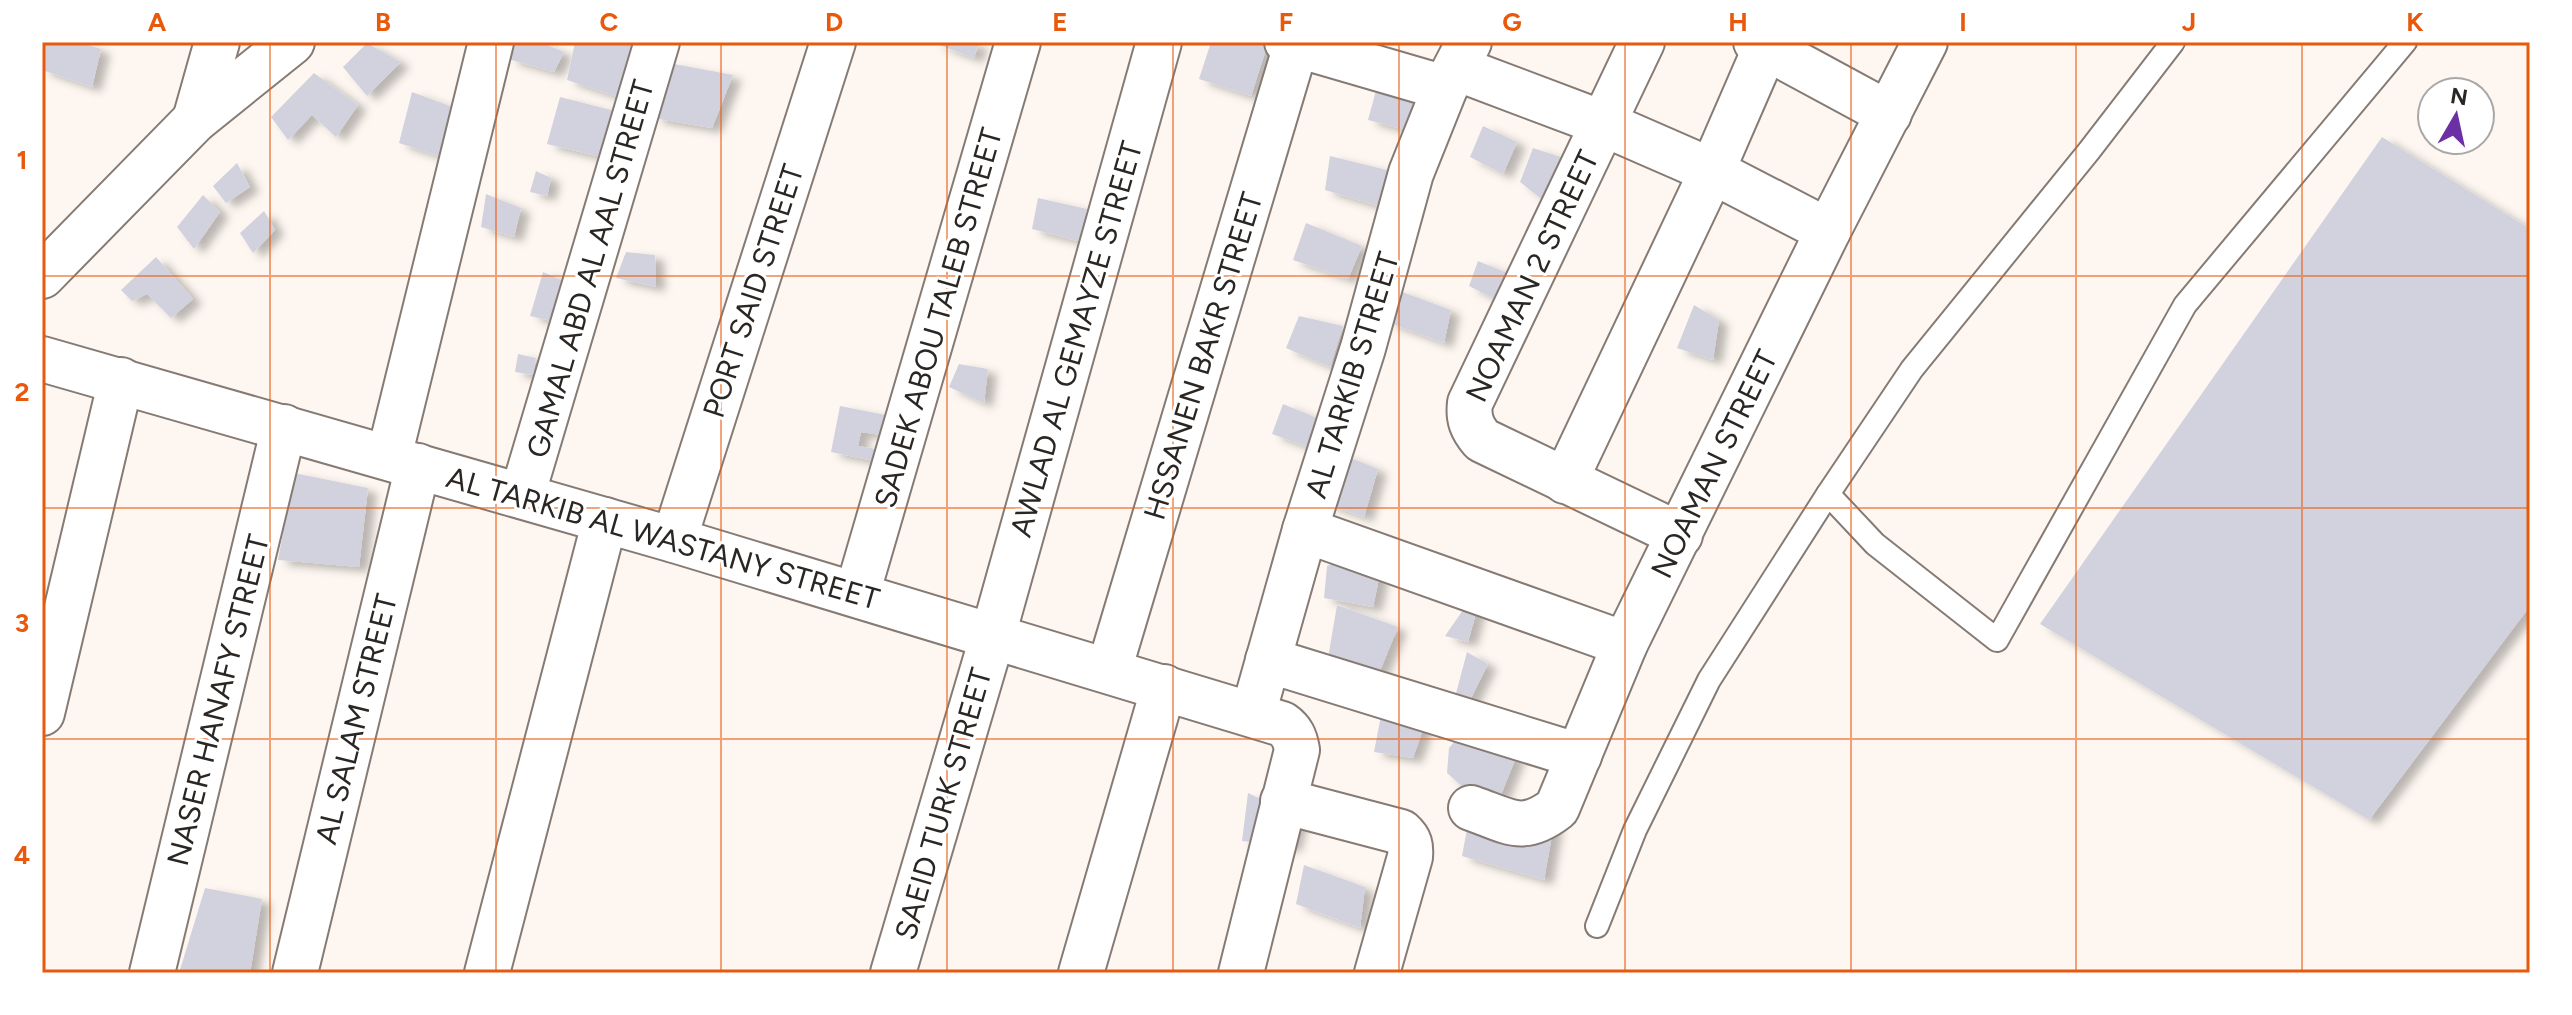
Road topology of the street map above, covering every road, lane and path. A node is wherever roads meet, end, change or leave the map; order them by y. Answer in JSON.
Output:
{"nodes":[{"id":1,"x":217,"y":42,"type":"edge"},
{"id":2,"x":292,"y":42,"type":"edge"},
{"id":3,"x":491,"y":42,"type":"edge"},
{"id":4,"x":657,"y":42,"type":"edge"},
{"id":5,"x":833,"y":42,"type":"edge"},
{"id":6,"x":1018,"y":42,"type":"edge"},
{"id":7,"x":1159,"y":42,"type":"edge"},
{"id":8,"x":1642,"y":42,"type":"edge"},
{"id":9,"x":1925,"y":42,"type":"edge"},
{"id":10,"x":2173,"y":42,"type":"edge"},
{"id":11,"x":2405,"y":42,"type":"edge"},
{"id":12,"x":1293,"y":43,"type":"edge"},
{"id":13,"x":1763,"y":44,"type":"edge"},
{"id":14,"x":1457,"y":66,"type":"edge"},
{"id":15,"x":1889,"y":114,"type":"junction"},
{"id":16,"x":195,"y":120,"type":"junction"},
{"id":17,"x":1602,"y":123,"type":"junction"},
{"id":18,"x":1712,"y":171,"type":"junction"},
{"id":19,"x":1828,"y":231,"type":"junction"},
{"id":20,"x":42,"y":276,"type":"edge"},
{"id":21,"x":42,"y":359,"type":"edge"},
{"id":22,"x":121,"y":380,"type":"junction"},
{"id":23,"x":284,"y":427,"type":"junction"},
{"id":24,"x":403,"y":462,"type":"junction"},
{"id":25,"x":1565,"y":481,"type":"junction"},
{"id":26,"x":1828,"y":494,"type":"junction"},
{"id":27,"x":522,"y":496,"type":"junction"},
{"id":28,"x":605,"y":520,"type":"junction"},
{"id":29,"x":1305,"y":530,"type":"junction"},
{"id":30,"x":1680,"y":535,"type":"junction"},
{"id":31,"x":674,"y":540,"type":"junction"},
{"id":32,"x":857,"y":594,"type":"junction"},
{"id":33,"x":993,"y":635,"type":"junction"},
{"id":34,"x":1625,"y":644,"type":"junction"},
{"id":35,"x":1268,"y":660,"type":"junction"},
{"id":36,"x":1109,"y":670,"type":"junction"},
{"id":37,"x":1164,"y":687,"type":"junction"},
{"id":38,"x":42,"y":713,"type":"edge"},
{"id":39,"x":1268,"y":719,"type":"junction"},
{"id":40,"x":1579,"y":756,"type":"junction"},
{"id":41,"x":1283,"y":801,"type":"junction"},
{"id":42,"x":1471,"y":808,"type":"dead end"},
{"id":43,"x":1597,"y":926,"type":"dead end"},
{"id":44,"x":152,"y":973,"type":"edge"},
{"id":45,"x":295,"y":973,"type":"edge"},
{"id":46,"x":487,"y":973,"type":"edge"},
{"id":47,"x":893,"y":973,"type":"edge"},
{"id":48,"x":1081,"y":973,"type":"edge"},
{"id":49,"x":1241,"y":973,"type":"edge"},
{"id":50,"x":1377,"y":973,"type":"edge"}],
"edges":[{"from":1,"to":16,"type":"street"},
{"from":2,"to":16,"type":"street"},
{"from":3,"to":24,"type":"street","name":"AL SALAM STREET"},
{"from":4,"to":27,"type":"street","name":"GAMAL ABD AL AAL STREET"},
{"from":5,"to":31,"type":"street","name":"PORT SAID STREET"},
{"from":6,"to":32,"type":"street","name":"SADEK ABOU TALEB STREET"},
{"from":7,"to":33,"type":"street","name":"AWLAD AL GEMAYZE STREET"},
{"from":8,"to":17,"type":"street","name":"NOAMAN 2 STREET"},
{"from":9,"to":15,"type":"street","name":"NOAMAN STREET"},
{"from":10,"to":26,"type":"lane"},
{"from":11,"to":26,"type":"lane"},
{"from":12,"to":14,"type":"street"},
{"from":12,"to":36,"type":"street","name":"HSSANEN BAKR STREET"},
{"from":13,"to":15,"type":"street"},
{"from":13,"to":18,"type":"street"},
{"from":14,"to":17,"type":"street"},
{"from":14,"to":29,"type":"street","name":"AL TARKIB STREET"},
{"from":15,"to":19,"type":"street","name":"NOAMAN STREET"},
{"from":16,"to":20,"type":"street"},
{"from":17,"to":18,"type":"street"},
{"from":17,"to":25,"type":"street","name":"NOAMAN 2 STREET"},
{"from":18,"to":19,"type":"street"},
{"from":18,"to":25,"type":"street"},
{"from":19,"to":30,"type":"street","name":"NOAMAN STREET"},
{"from":21,"to":22,"type":"street","name":"AL TARKIB AL WASTANY STREET"},
{"from":22,"to":23,"type":"street","name":"AL TARKIB AL WASTANY STREET"},
{"from":22,"to":38,"type":"street"},
{"from":23,"to":24,"type":"street","name":"AL TARKIB AL WASTANY STREET"},
{"from":23,"to":44,"type":"street","name":"NASER HANAFY STREET"},
{"from":24,"to":27,"type":"street","name":"AL TARKIB AL WASTANY STREET"},
{"from":24,"to":45,"type":"street","name":"AL SALAM STREET"},
{"from":25,"to":30,"type":"street","name":"NOAMAN 2 STREET"},
{"from":26,"to":43,"type":"lane"},
{"from":27,"to":28,"type":"street","name":"AL TARKIB AL WASTANY STREET"},
{"from":28,"to":31,"type":"street","name":"AL TARKIB AL WASTANY STREET"},
{"from":28,"to":46,"type":"street"},
{"from":29,"to":34,"type":"street"},
{"from":29,"to":35,"type":"street","name":"AL TARKIB STREET"},
{"from":30,"to":34,"type":"street","name":"NOAMAN STREET"},
{"from":31,"to":32,"type":"street","name":"AL TARKIB AL WASTANY STREET"},
{"from":32,"to":33,"type":"street","name":"AL TARKIB AL WASTANY STREET"},
{"from":33,"to":36,"type":"street","name":"AL TARKIB AL WASTANY STREET"},
{"from":33,"to":47,"type":"street","name":"SAEID TURK STREET"},
{"from":34,"to":40,"type":"street","name":"NOAMAN STREET"},
{"from":35,"to":39,"type":"street","name":"AL TARKIB STREET"},
{"from":35,"to":40,"type":"street"},
{"from":36,"to":37,"type":"street","name":"AL TARKIB AL WASTANY STREET"},
{"from":37,"to":39,"type":"street","name":"AL TARKIB AL WASTANY STREET"},
{"from":37,"to":48,"type":"street"},
{"from":39,"to":41,"type":"street"},
{"from":40,"to":42,"type":"street","name":"NOAMAN STREET"},
{"from":41,"to":49,"type":"street"},
{"from":41,"to":50,"type":"street"}]}
